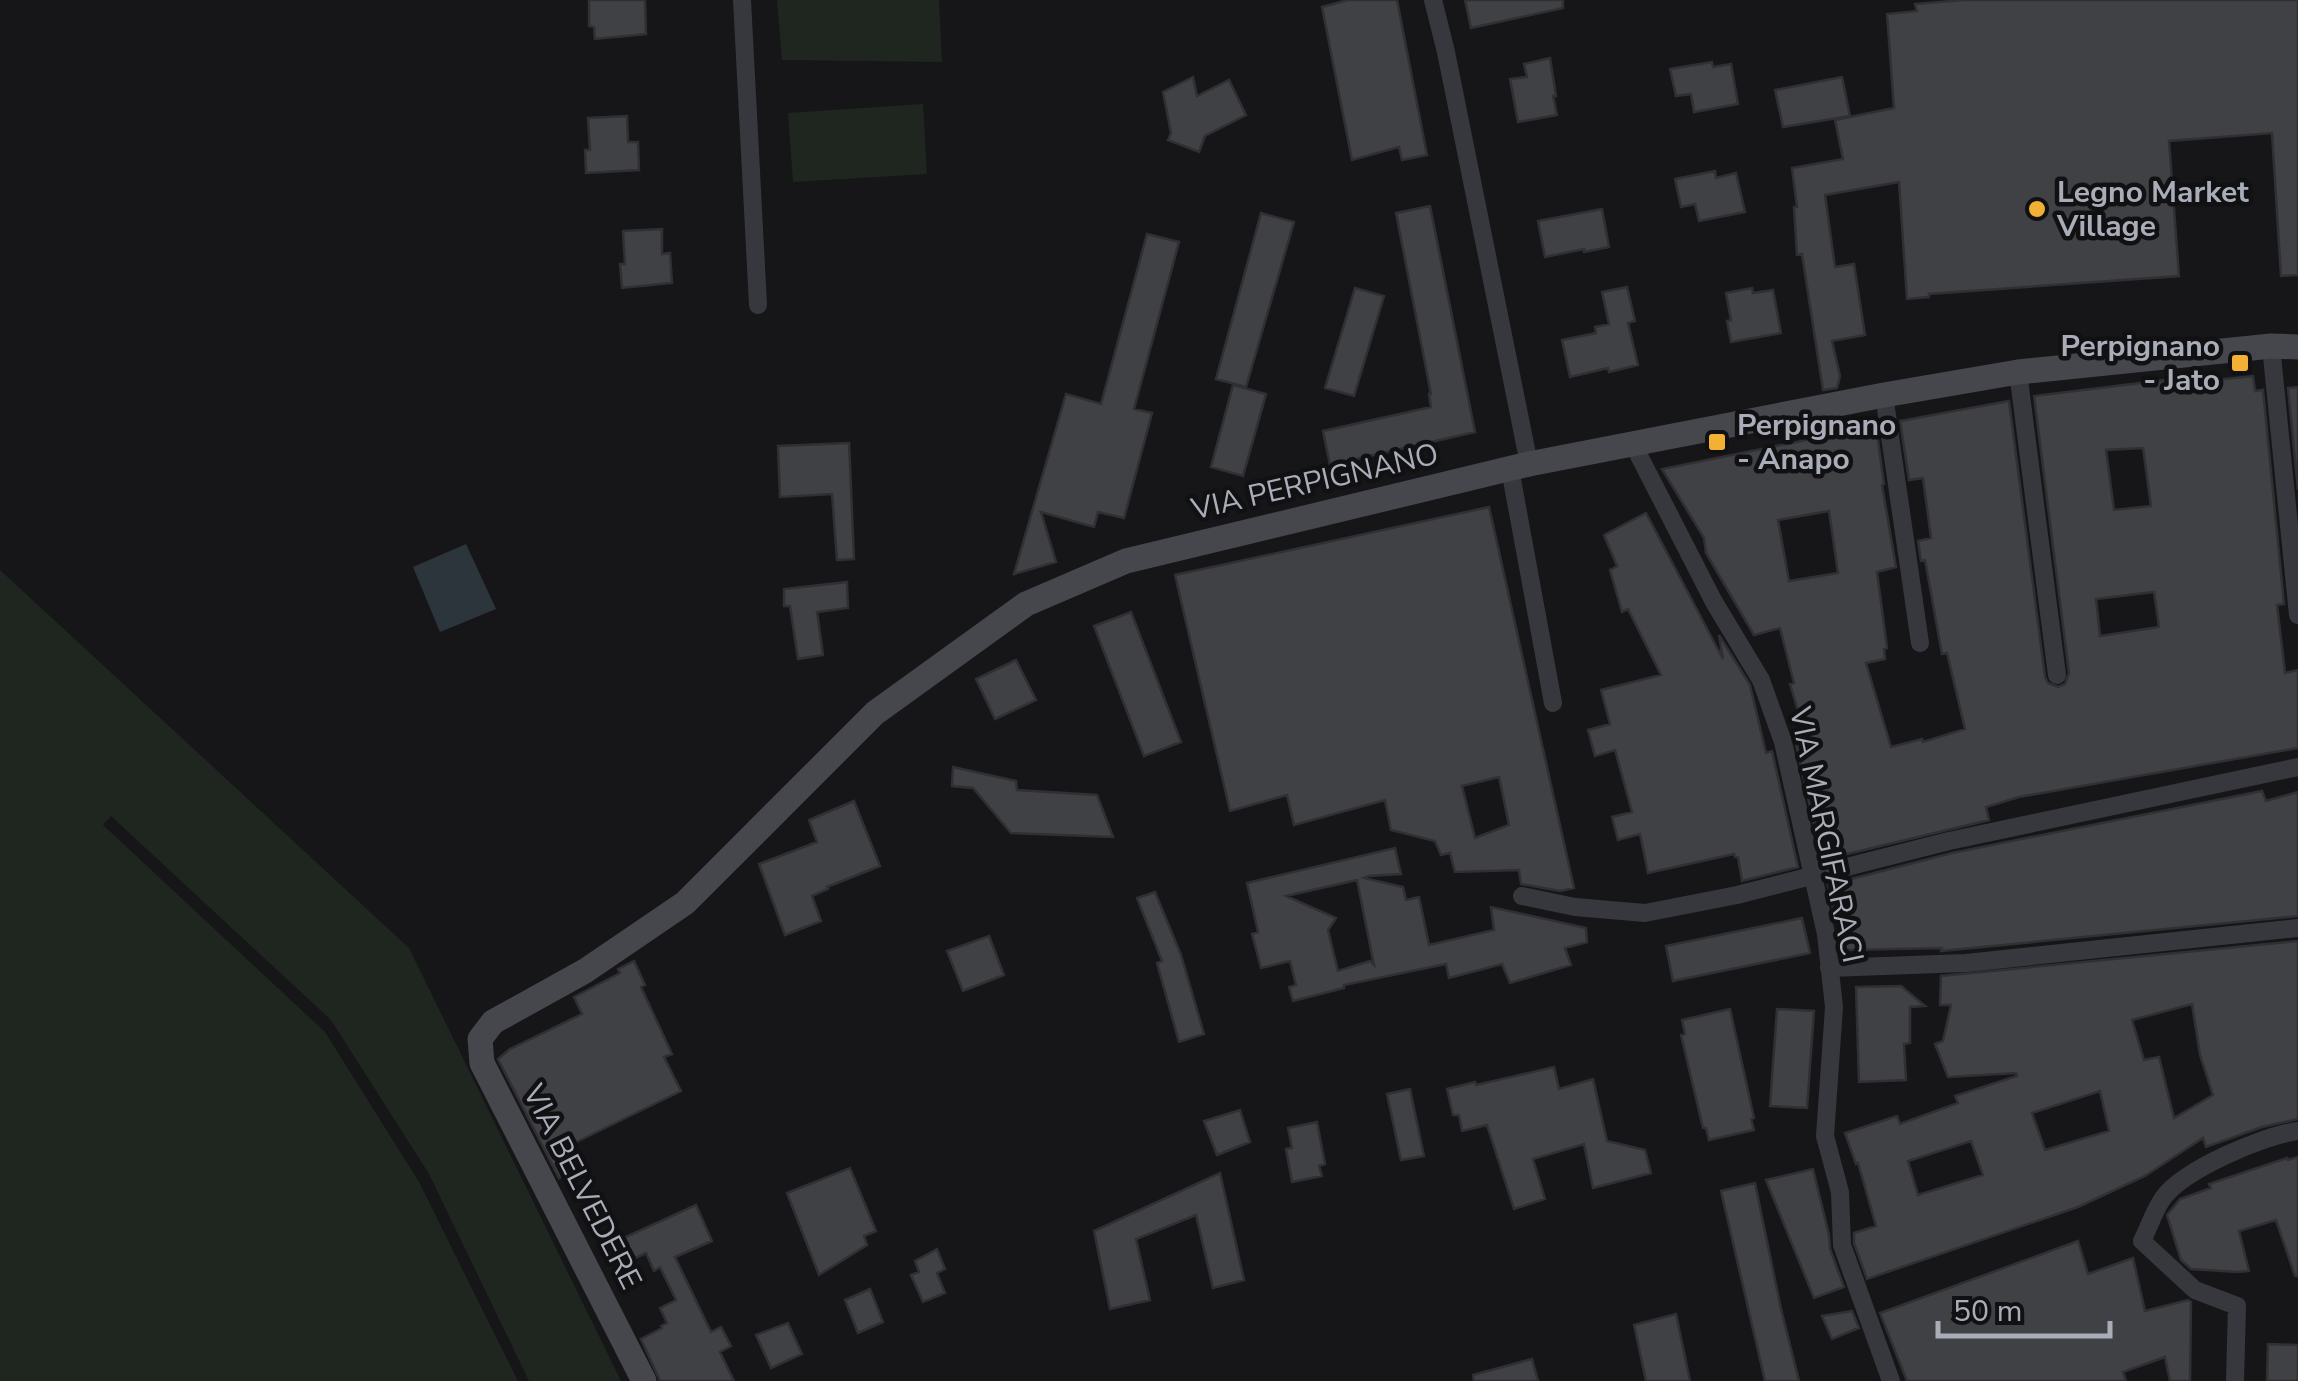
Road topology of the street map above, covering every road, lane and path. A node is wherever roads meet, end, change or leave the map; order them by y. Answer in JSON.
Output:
{"nodes":[{"id":1,"x":742,"y":0,"type":"edge"},
{"id":2,"x":1433,"y":0,"type":"edge"},
{"id":3,"x":758,"y":305,"type":"dead end"},
{"id":4,"x":2271,"y":346,"type":"junction"},
{"id":5,"x":2298,"y":348,"type":"edge"},
{"id":6,"x":2018,"y":372,"type":"junction"},
{"id":7,"x":1884,"y":395,"type":"junction"},
{"id":8,"x":1633,"y":444,"type":"junction"},
{"id":9,"x":1520,"y":467,"type":"junction"},
{"id":10,"x":2298,"y":616,"type":"edge"},
{"id":11,"x":1920,"y":642,"type":"dead end"},
{"id":12,"x":2057,"y":675,"type":"dead end"},
{"id":13,"x":1553,"y":703,"type":"dead end"},
{"id":14,"x":2298,"y":767,"type":"edge"},
{"id":15,"x":1813,"y":876,"type":"junction"},
{"id":16,"x":1522,"y":896,"type":"dead end"},
{"id":17,"x":2298,"y":928,"type":"edge"},
{"id":18,"x":1829,"y":968,"type":"junction"},
{"id":19,"x":492,"y":1022,"type":"joint"},
{"id":20,"x":2298,"y":1131,"type":"edge"},
{"id":21,"x":1892,"y":1380,"type":"edge"},
{"id":22,"x":644,"y":1381,"type":"edge"},
{"id":23,"x":2236,"y":1381,"type":"edge"}],
"edges":[{"from":1,"to":3,"type":"street"},
{"from":2,"to":9,"type":"street"},
{"from":4,"to":5,"type":"street","name":"VIA PERPIGNANO"},
{"from":4,"to":6,"type":"street","name":"VIA PERPIGNANO"},
{"from":4,"to":10,"type":"street"},
{"from":6,"to":7,"type":"street","name":"VIA PERPIGNANO"},
{"from":6,"to":12,"type":"street"},
{"from":7,"to":8,"type":"street","name":"VIA PERPIGNANO"},
{"from":7,"to":11,"type":"street"},
{"from":8,"to":9,"type":"street","name":"VIA PERPIGNANO"},
{"from":8,"to":15,"type":"street","name":"VIA MARGIFARACI"},
{"from":9,"to":13,"type":"street"},
{"from":9,"to":19,"type":"street","name":"VIA PERPIGNANO"},
{"from":14,"to":15,"type":"street"},
{"from":15,"to":16,"type":"street"},
{"from":15,"to":18,"type":"street","name":"VIA MARGIFARACI"},
{"from":17,"to":18,"type":"street"},
{"from":18,"to":21,"type":"street","name":"VIA MARGIFARACI"},
{"from":19,"to":22,"type":"street","name":"VIA BELVEDERE"},
{"from":20,"to":23,"type":"street"}]}
